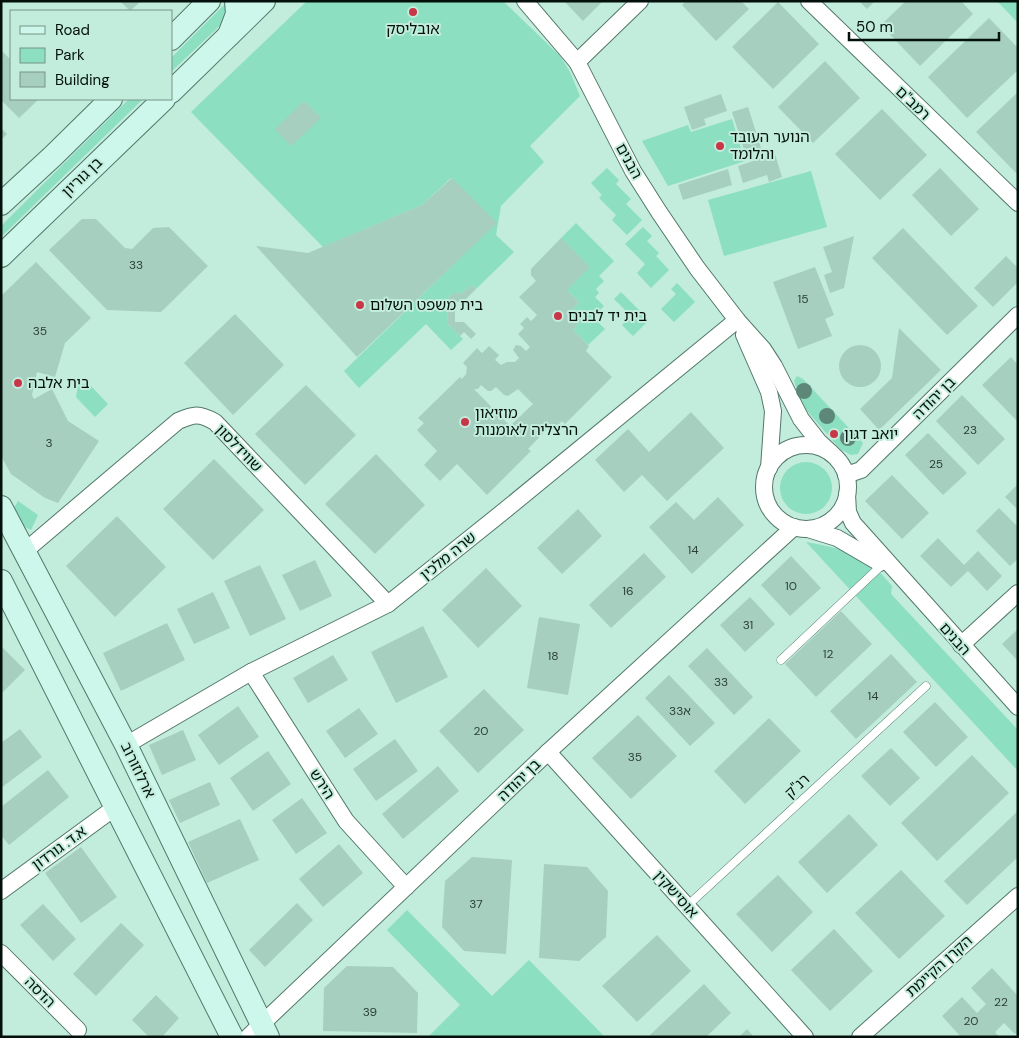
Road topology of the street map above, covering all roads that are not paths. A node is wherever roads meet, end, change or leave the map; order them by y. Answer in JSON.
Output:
{"nodes":[{"id":1,"x":209,"y":1,"type":"edge"},
{"id":2,"x":236,"y":1,"type":"edge"},
{"id":3,"x":525,"y":1,"type":"edge"},
{"id":4,"x":640,"y":1,"type":"edge"},
{"id":5,"x":809,"y":1,"type":"edge"},
{"id":6,"x":263,"y":2,"type":"edge"},
{"id":7,"x":172,"y":38,"type":"edge"},
{"id":8,"x":227,"y":38,"type":"junction"},
{"id":9,"x":577,"y":62,"type":"junction"},
{"id":10,"x":172,"y":91,"type":"edge"},
{"id":11,"x":110,"y":100,"type":"edge"},
{"id":12,"x":163,"y":100,"type":"edge"},
{"id":13,"x":1018,"y":203,"type":"edge"},
{"id":14,"x":1,"y":204,"type":"edge"},
{"id":15,"x":1,"y":256,"type":"edge"},
{"id":16,"x":1018,"y":315,"type":"edge"},
{"id":17,"x":737,"y":320,"type":"junction"},
{"id":18,"x":831,"y":453,"type":"junction"},
{"id":19,"x":769,"y":469,"type":"junction"},
{"id":20,"x":846,"y":475,"type":"junction"},
{"id":21,"x":847,"y":494,"type":"junction"},
{"id":22,"x":1,"y":507,"type":"edge"},
{"id":23,"x":801,"y":528,"type":"junction"},
{"id":24,"x":25,"y":551,"type":"junction"},
{"id":25,"x":888,"y":567,"type":"junction"},
{"id":26,"x":1,"y":580,"type":"edge"},
{"id":27,"x":1018,"y":593,"type":"edge"},
{"id":28,"x":388,"y":604,"type":"junction"},
{"id":29,"x":961,"y":646,"type":"junction"},
{"id":30,"x":780,"y":660,"type":"dead end"},
{"id":31,"x":251,"y":672,"type":"junction"},
{"id":32,"x":926,"y":686,"type":"dead end"},
{"id":33,"x":1018,"y":707,"type":"edge"},
{"id":34,"x":126,"y":744,"type":"junction"},
{"id":35,"x":548,"y":752,"type":"junction"},
{"id":36,"x":117,"y":806,"type":"junction"},
{"id":37,"x":406,"y":886,"type":"junction"},
{"id":38,"x":1,"y":891,"type":"edge"},
{"id":39,"x":1018,"y":896,"type":"edge"},
{"id":40,"x":687,"y":906,"type":"junction"},
{"id":41,"x":1,"y":953,"type":"edge"},
{"id":42,"x":78,"y":1030,"type":"dead end"},
{"id":43,"x":259,"y":1032,"type":"edge"},
{"id":44,"x":232,"y":1037,"type":"edge"},
{"id":45,"x":804,"y":1037,"type":"edge"},
{"id":46,"x":860,"y":1037,"type":"edge"}],
"edges":[{"from":1,"to":7,"type":"main road"},
{"from":2,"to":8,"type":"main road"},
{"from":3,"to":9,"type":"street","name":"הבנים"},
{"from":4,"to":9,"type":"street"},
{"from":5,"to":13,"type":"street","name":"רמב\"ם"},
{"from":6,"to":8,"type":"main road"},
{"from":8,"to":10,"type":"main road"},
{"from":9,"to":17,"type":"street","name":"הבנים"},
{"from":11,"to":14,"type":"main road"},
{"from":12,"to":15,"type":"main road","name":"בן גוריון"},
{"from":16,"to":20,"type":"street","name":"בן יהודה"},
{"from":17,"to":18,"type":"street","name":"הבנים"},
{"from":17,"to":19,"type":"street","name":"הבנים"},
{"from":17,"to":28,"type":"street","name":"שרה מלכין"},
{"from":18,"to":19,"type":"street"},
{"from":18,"to":20,"type":"street"},
{"from":19,"to":23,"type":"street"},
{"from":20,"to":21,"type":"street"},
{"from":21,"to":23,"type":"street"},
{"from":21,"to":25,"type":"street","name":"הבנים"},
{"from":22,"to":24,"type":"main road","name":"ארלוזורוב"},
{"from":23,"to":25,"type":"street","name":"הבנים"},
{"from":23,"to":35,"type":"street","name":"בן יהודה"},
{"from":24,"to":28,"type":"street","name":"שווידלסון"},
{"from":24,"to":34,"type":"main road","name":"ארלוזורוב"},
{"from":25,"to":29,"type":"street","name":"הבנים"},
{"from":25,"to":30,"type":"lane"},
{"from":26,"to":36,"type":"main road"},
{"from":27,"to":29,"type":"street"},
{"from":28,"to":31,"type":"street","name":"שרה מלכין"},
{"from":29,"to":33,"type":"street","name":"הבנים"},
{"from":31,"to":34,"type":"street","name":"שרה מלכין"},
{"from":31,"to":37,"type":"street","name":"הירש"},
{"from":32,"to":40,"type":"lane","name":"רנ\"ק"},
{"from":34,"to":43,"type":"main road","name":"ארלוזורוב"},
{"from":35,"to":37,"type":"street","name":"בן יהודה"},
{"from":35,"to":40,"type":"street","name":"אוסישקין"},
{"from":36,"to":38,"type":"street","name":"א.ד. גורדון"},
{"from":36,"to":44,"type":"main road"},
{"from":37,"to":43,"type":"street","name":"בן יהודה"},
{"from":39,"to":46,"type":"street","name":"הקרן הקיימת"},
{"from":40,"to":45,"type":"street","name":"אוסישקין"},
{"from":41,"to":42,"type":"street","name":"הדסה"}]}
